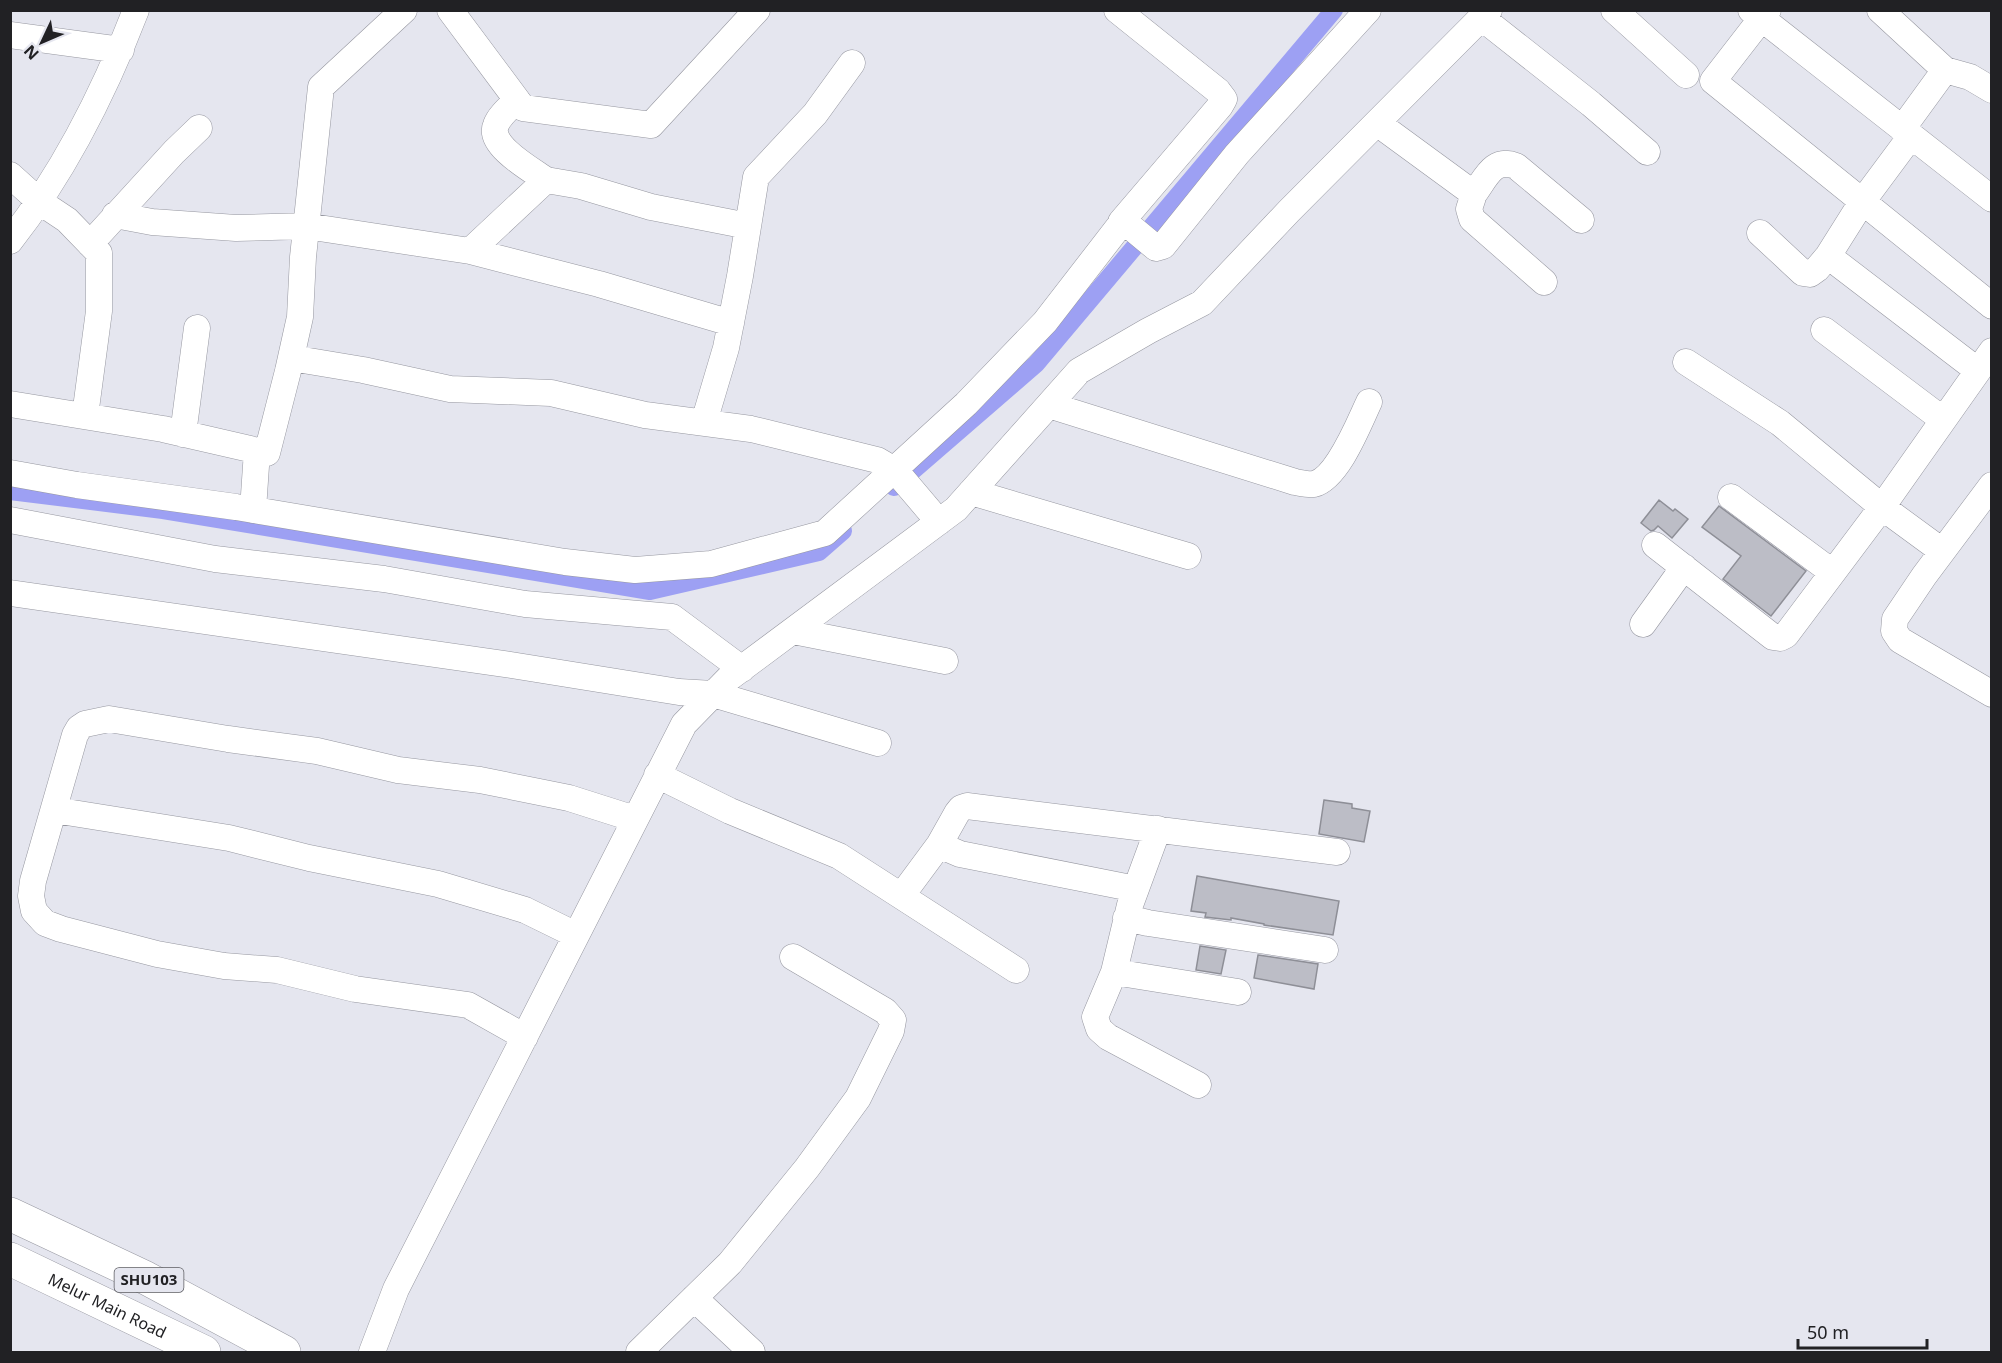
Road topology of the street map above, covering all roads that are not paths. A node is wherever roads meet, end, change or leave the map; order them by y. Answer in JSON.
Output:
{"nodes":[{"id":1,"x":136,"y":10,"type":"edge"},
{"id":2,"x":404,"y":10,"type":"edge"},
{"id":3,"x":450,"y":10,"type":"edge"},
{"id":4,"x":757,"y":10,"type":"edge"},
{"id":5,"x":1117,"y":10,"type":"edge"},
{"id":6,"x":1368,"y":10,"type":"edge"},
{"id":7,"x":1614,"y":10,"type":"edge"},
{"id":8,"x":1880,"y":10,"type":"edge"},
{"id":9,"x":1760,"y":13,"type":"edge"},
{"id":10,"x":1486,"y":14,"type":"edge"},
{"id":11,"x":10,"y":35,"type":"edge"},
{"id":12,"x":121,"y":50,"type":"junction"},
{"id":13,"x":852,"y":63,"type":"dead end"},
{"id":14,"x":1945,"y":70,"type":"junction"},
{"id":15,"x":1686,"y":75,"type":"dead end"},
{"id":16,"x":1992,"y":90,"type":"edge"},
{"id":17,"x":517,"y":100,"type":"junction"},
{"id":18,"x":1377,"y":123,"type":"junction"},
{"id":19,"x":199,"y":128,"type":"dead end"},
{"id":20,"x":1907,"y":133,"type":"junction"},
{"id":21,"x":1647,"y":152,"type":"dead end"},
{"id":22,"x":10,"y":176,"type":"edge"},
{"id":23,"x":546,"y":180,"type":"junction"},
{"id":24,"x":1474,"y":194,"type":"junction"},
{"id":25,"x":1992,"y":199,"type":"edge"},
{"id":26,"x":40,"y":202,"type":"junction"},
{"id":27,"x":1863,"y":202,"type":"junction"},
{"id":28,"x":115,"y":215,"type":"junction"},
{"id":29,"x":1581,"y":220,"type":"dead end"},
{"id":30,"x":306,"y":226,"type":"junction"},
{"id":31,"x":748,"y":226,"type":"junction"},
{"id":32,"x":1136,"y":233,"type":"junction"},
{"id":33,"x":1760,"y":233,"type":"dead end"},
{"id":34,"x":10,"y":241,"type":"edge"},
{"id":35,"x":90,"y":244,"type":"junction"},
{"id":36,"x":470,"y":251,"type":"junction"},
{"id":37,"x":1828,"y":256,"type":"junction"},
{"id":38,"x":1544,"y":282,"type":"dead end"},
{"id":39,"x":1992,"y":306,"type":"edge"},
{"id":40,"x":731,"y":323,"type":"junction"},
{"id":41,"x":197,"y":328,"type":"dead end"},
{"id":42,"x":1824,"y":330,"type":"dead end"},
{"id":43,"x":291,"y":358,"type":"junction"},
{"id":44,"x":1984,"y":360,"type":"edge"},
{"id":45,"x":1686,"y":362,"type":"dead end"},
{"id":46,"x":1369,"y":402,"type":"dead end"},
{"id":47,"x":10,"y":404,"type":"edge"},
{"id":48,"x":1049,"y":405,"type":"junction"},
{"id":49,"x":85,"y":416,"type":"junction"},
{"id":50,"x":1942,"y":419,"type":"junction"},
{"id":51,"x":704,"y":422,"type":"junction"},
{"id":52,"x":183,"y":434,"type":"junction"},
{"id":53,"x":257,"y":451,"type":"junction"},
{"id":54,"x":10,"y":473,"type":"edge"},
{"id":55,"x":901,"y":477,"type":"junction"},
{"id":56,"x":1992,"y":484,"type":"edge"},
{"id":57,"x":971,"y":492,"type":"junction"},
{"id":58,"x":1731,"y":497,"type":"dead end"},
{"id":59,"x":1882,"y":507,"type":"junction"},
{"id":60,"x":253,"y":510,"type":"junction"},
{"id":61,"x":10,"y":520,"type":"edge"},
{"id":62,"x":939,"y":522,"type":"junction"},
{"id":63,"x":1655,"y":545,"type":"dead end"},
{"id":64,"x":1942,"y":551,"type":"junction"},
{"id":65,"x":1188,"y":555,"type":"dead end"},
{"id":66,"x":1684,"y":567,"type":"junction"},
{"id":67,"x":1832,"y":572,"type":"junction"},
{"id":68,"x":10,"y":593,"type":"edge"},
{"id":69,"x":1643,"y":624,"type":"dead end"},
{"id":70,"x":793,"y":631,"type":"junction"},
{"id":71,"x":945,"y":661,"type":"dead end"},
{"id":72,"x":742,"y":669,"type":"junction"},
{"id":73,"x":713,"y":694,"type":"junction"},
{"id":74,"x":1992,"y":694,"type":"edge"},
{"id":75,"x":878,"y":743,"type":"dead end"},
{"id":76,"x":657,"y":775,"type":"junction"},
{"id":77,"x":54,"y":810,"type":"junction"},
{"id":78,"x":635,"y":819,"type":"junction"},
{"id":79,"x":1158,"y":830,"type":"junction"},
{"id":80,"x":939,"y":845,"type":"junction"},
{"id":81,"x":1337,"y":852,"type":"dead end"},
{"id":82,"x":1136,"y":889,"type":"junction"},
{"id":83,"x":902,"y":895,"type":"junction"},
{"id":84,"x":1126,"y":918,"type":"junction"},
{"id":85,"x":576,"y":935,"type":"junction"},
{"id":86,"x":1325,"y":950,"type":"dead end"},
{"id":87,"x":793,"y":957,"type":"dead end"},
{"id":88,"x":1016,"y":970,"type":"dead end"},
{"id":89,"x":1114,"y":972,"type":"junction"},
{"id":90,"x":1238,"y":992,"type":"dead end"},
{"id":91,"x":525,"y":1037,"type":"junction"},
{"id":92,"x":1198,"y":1085,"type":"dead end"},
{"id":93,"x":10,"y":1214,"type":"edge"},
{"id":94,"x":10,"y":1259,"type":"edge"},
{"id":95,"x":694,"y":1298,"type":"junction"},
{"id":96,"x":204,"y":1353,"type":"edge"},
{"id":97,"x":284,"y":1353,"type":"edge"},
{"id":98,"x":372,"y":1353,"type":"edge"},
{"id":99,"x":639,"y":1353,"type":"edge"},
{"id":100,"x":752,"y":1353,"type":"edge"}],
"edges":[{"from":1,"to":12,"type":"street"},
{"from":2,"to":30,"type":"street"},
{"from":3,"to":17,"type":"street"},
{"from":4,"to":17,"type":"street"},
{"from":5,"to":32,"type":"street"},
{"from":6,"to":32,"type":"street"},
{"from":7,"to":15,"type":"street"},
{"from":8,"to":14,"type":"street"},
{"from":9,"to":20,"type":"street"},
{"from":9,"to":27,"type":"street"},
{"from":10,"to":18,"type":"street"},
{"from":10,"to":21,"type":"street"},
{"from":11,"to":12,"type":"street"},
{"from":12,"to":26,"type":"street"},
{"from":13,"to":31,"type":"street"},
{"from":14,"to":16,"type":"street"},
{"from":14,"to":20,"type":"street"},
{"from":17,"to":23,"type":"street"},
{"from":18,"to":24,"type":"street"},
{"from":18,"to":48,"type":"street"},
{"from":19,"to":28,"type":"street"},
{"from":20,"to":25,"type":"street"},
{"from":20,"to":27,"type":"street"},
{"from":22,"to":26,"type":"street"},
{"from":23,"to":31,"type":"street"},
{"from":23,"to":36,"type":"street"},
{"from":24,"to":29,"type":"street"},
{"from":24,"to":38,"type":"street"},
{"from":26,"to":34,"type":"street"},
{"from":26,"to":35,"type":"street"},
{"from":27,"to":37,"type":"street"},
{"from":27,"to":39,"type":"street"},
{"from":28,"to":30,"type":"street"},
{"from":28,"to":35,"type":"street"},
{"from":30,"to":36,"type":"street"},
{"from":30,"to":43,"type":"street"},
{"from":31,"to":40,"type":"street"},
{"from":32,"to":55,"type":"street"},
{"from":33,"to":37,"type":"street"},
{"from":35,"to":49,"type":"street"},
{"from":36,"to":40,"type":"street"},
{"from":37,"to":44,"type":"street"},
{"from":40,"to":51,"type":"street"},
{"from":41,"to":52,"type":"street"},
{"from":42,"to":50,"type":"street"},
{"from":43,"to":51,"type":"street"},
{"from":43,"to":53,"type":"street"},
{"from":44,"to":50,"type":"street"},
{"from":45,"to":59,"type":"street"},
{"from":46,"to":48,"type":"street"},
{"from":47,"to":49,"type":"street"},
{"from":48,"to":57,"type":"street"},
{"from":49,"to":52,"type":"street"},
{"from":50,"to":59,"type":"street"},
{"from":51,"to":55,"type":"street"},
{"from":52,"to":53,"type":"street"},
{"from":53,"to":60,"type":"street"},
{"from":54,"to":60,"type":"street"},
{"from":55,"to":60,"type":"street"},
{"from":55,"to":62,"type":"street"},
{"from":56,"to":64,"type":"street"},
{"from":57,"to":62,"type":"street"},
{"from":57,"to":65,"type":"street"},
{"from":58,"to":67,"type":"street"},
{"from":59,"to":64,"type":"street"},
{"from":59,"to":67,"type":"street"},
{"from":61,"to":72,"type":"street"},
{"from":62,"to":70,"type":"street"},
{"from":63,"to":66,"type":"street"},
{"from":64,"to":74,"type":"street"},
{"from":66,"to":67,"type":"street"},
{"from":66,"to":69,"type":"street"},
{"from":68,"to":73,"type":"street"},
{"from":70,"to":71,"type":"street"},
{"from":70,"to":72,"type":"street"},
{"from":72,"to":73,"type":"street"},
{"from":73,"to":75,"type":"street"},
{"from":73,"to":76,"type":"street"},
{"from":76,"to":78,"type":"street"},
{"from":76,"to":83,"type":"street"},
{"from":77,"to":78,"type":"street"},
{"from":77,"to":85,"type":"street"},
{"from":77,"to":91,"type":"street"},
{"from":78,"to":85,"type":"street"},
{"from":79,"to":80,"type":"street"},
{"from":79,"to":81,"type":"street"},
{"from":79,"to":82,"type":"street"},
{"from":80,"to":82,"type":"street"},
{"from":80,"to":83,"type":"street"},
{"from":82,"to":84,"type":"street"},
{"from":83,"to":88,"type":"street"},
{"from":84,"to":86,"type":"street"},
{"from":84,"to":89,"type":"street"},
{"from":85,"to":91,"type":"street"},
{"from":87,"to":95,"type":"street"},
{"from":89,"to":90,"type":"street"},
{"from":89,"to":92,"type":"street"},
{"from":91,"to":98,"type":"street"},
{"from":93,"to":97,"type":"main road","number":"SHU103"},
{"from":94,"to":96,"type":"main road","name":"Melur Main Road","number":"SHU103"},
{"from":95,"to":99,"type":"street"},
{"from":95,"to":100,"type":"street"}]}
